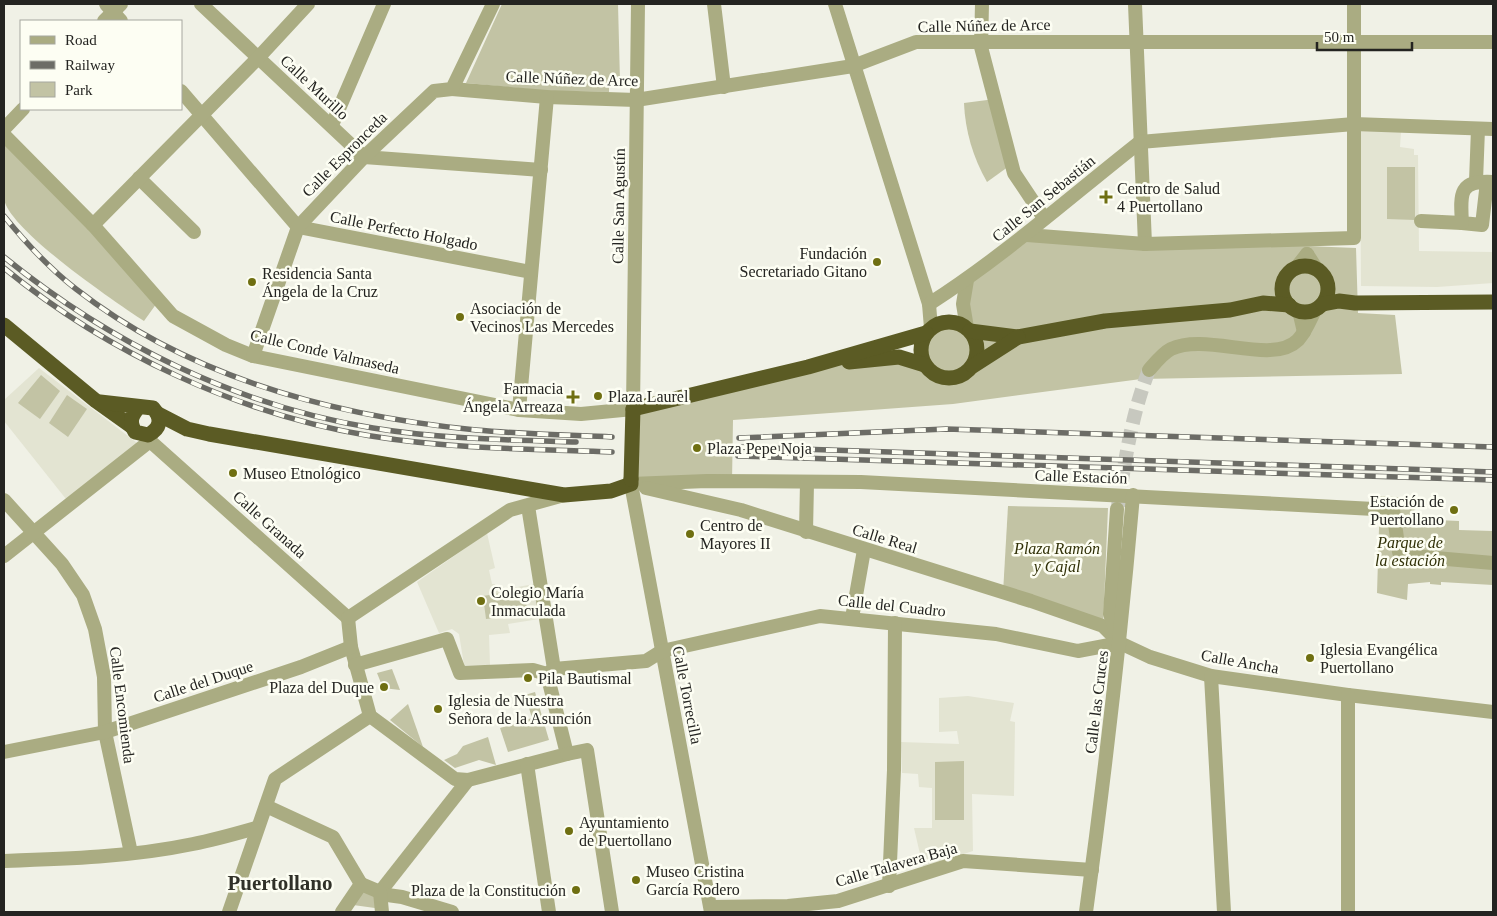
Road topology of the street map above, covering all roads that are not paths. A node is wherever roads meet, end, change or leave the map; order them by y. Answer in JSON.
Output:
{"nodes":[{"id":1,"x":201,"y":4,"type":"edge"},
{"id":2,"x":308,"y":4,"type":"edge"},
{"id":3,"x":370,"y":4,"type":"edge"},
{"id":4,"x":493,"y":4,"type":"edge"},
{"id":5,"x":638,"y":4,"type":"edge"},
{"id":6,"x":714,"y":4,"type":"edge"},
{"id":7,"x":835,"y":4,"type":"edge"},
{"id":8,"x":982,"y":4,"type":"edge"},
{"id":9,"x":1135,"y":4,"type":"edge"},
{"id":10,"x":1354,"y":4,"type":"edge"},
{"id":11,"x":382,"y":9,"type":"edge"},
{"id":12,"x":1137,"y":40,"type":"junction"},
{"id":13,"x":982,"y":41,"type":"junction"},
{"id":14,"x":1354,"y":42,"type":"junction"},
{"id":15,"x":1493,"y":42,"type":"edge"},
{"id":16,"x":258,"y":58,"type":"junction"},
{"id":17,"x":853,"y":66,"type":"junction"},
{"id":18,"x":724,"y":87,"type":"junction"},
{"id":19,"x":452,"y":89,"type":"junction"},
{"id":20,"x":182,"y":92,"type":"edge"},
{"id":21,"x":547,"y":97,"type":"junction"},
{"id":22,"x":636,"y":100,"type":"junction"},
{"id":23,"x":22,"y":110,"type":"edge"},
{"id":24,"x":202,"y":115,"type":"junction"},
{"id":25,"x":1354,"y":124,"type":"junction"},
{"id":26,"x":332,"y":125,"type":"junction"},
{"id":27,"x":4,"y":129,"type":"edge"},
{"id":28,"x":1478,"y":129,"type":"junction"},
{"id":29,"x":1493,"y":129,"type":"edge"},
{"id":30,"x":4,"y":134,"type":"edge"},
{"id":31,"x":1140,"y":142,"type":"junction"},
{"id":32,"x":364,"y":157,"type":"junction"},
{"id":33,"x":541,"y":170,"type":"junction"},
{"id":34,"x":139,"y":178,"type":"junction"},
{"id":35,"x":1485,"y":182,"type":"edge"},
{"id":36,"x":1044,"y":218,"type":"junction"},
{"id":37,"x":1421,"y":221,"type":"dead end"},
{"id":38,"x":1462,"y":223,"type":"junction"},
{"id":39,"x":93,"y":225,"type":"junction"},
{"id":40,"x":1488,"y":225,"type":"edge"},
{"id":41,"x":298,"y":227,"type":"junction"},
{"id":42,"x":194,"y":232,"type":"dead end"},
{"id":43,"x":1027,"y":235,"type":"junction"},
{"id":44,"x":1307,"y":239,"type":"junction"},
{"id":45,"x":1145,"y":244,"type":"junction"},
{"id":46,"x":1307,"y":254,"type":"junction"},
{"id":47,"x":1296,"y":268,"type":"junction"},
{"id":48,"x":1316,"y":268,"type":"junction"},
{"id":49,"x":531,"y":272,"type":"junction"},
{"id":50,"x":967,"y":280,"type":"junction"},
{"id":51,"x":1283,"y":283,"type":"junction"},
{"id":52,"x":1329,"y":287,"type":"junction"},
{"id":53,"x":1339,"y":301,"type":"junction"},
{"id":54,"x":1493,"y":302,"type":"edge"},
{"id":55,"x":1262,"y":303,"type":"junction"},
{"id":56,"x":929,"y":304,"type":"junction"},
{"id":57,"x":1319,"y":307,"type":"junction"},
{"id":58,"x":1294,"y":308,"type":"junction"},
{"id":59,"x":4,"y":325,"type":"edge"},
{"id":60,"x":929,"y":330,"type":"junction"},
{"id":61,"x":969,"y":330,"type":"junction"},
{"id":62,"x":1304,"y":332,"type":"junction"},
{"id":63,"x":1018,"y":337,"type":"junction"},
{"id":64,"x":253,"y":356,"type":"junction"},
{"id":65,"x":925,"y":365,"type":"junction"},
{"id":66,"x":973,"y":366,"type":"junction"},
{"id":67,"x":808,"y":367,"type":"junction"},
{"id":68,"x":1149,"y":370,"type":"tunnel mouth"},
{"id":69,"x":96,"y":401,"type":"junction"},
{"id":70,"x":138,"y":408,"type":"junction"},
{"id":71,"x":633,"y":409,"type":"junction"},
{"id":72,"x":519,"y":410,"type":"junction"},
{"id":73,"x":158,"y":414,"type":"junction"},
{"id":74,"x":131,"y":426,"type":"junction"},
{"id":75,"x":186,"y":429,"type":"junction"},
{"id":76,"x":151,"y":436,"type":"junction"},
{"id":77,"x":706,"y":481,"type":"junction"},
{"id":78,"x":631,"y":482,"type":"junction"},
{"id":79,"x":807,"y":483,"type":"junction"},
{"id":80,"x":508,"y":485,"type":"junction"},
{"id":81,"x":564,"y":495,"type":"junction"},
{"id":82,"x":1133,"y":495,"type":"junction"},
{"id":83,"x":4,"y":500,"type":"edge"},
{"id":84,"x":705,"y":502,"type":"junction"},
{"id":85,"x":528,"y":506,"type":"junction"},
{"id":86,"x":1117,"y":509,"type":"tunnel mouth"},
{"id":87,"x":510,"y":510,"type":"junction"},
{"id":88,"x":806,"y":532,"type":"junction"},
{"id":89,"x":34,"y":533,"type":"junction"},
{"id":90,"x":864,"y":550,"type":"junction"},
{"id":91,"x":4,"y":556,"type":"edge"},
{"id":92,"x":1493,"y":563,"type":"edge"},
{"id":93,"x":353,"y":614,"type":"junction"},
{"id":94,"x":852,"y":618,"type":"junction"},
{"id":95,"x":895,"y":623,"type":"junction"},
{"id":96,"x":1120,"y":643,"type":"junction"},
{"id":97,"x":351,"y":647,"type":"junction"},
{"id":98,"x":662,"y":651,"type":"junction"},
{"id":99,"x":355,"y":665,"type":"junction"},
{"id":100,"x":550,"y":672,"type":"junction"},
{"id":101,"x":1211,"y":676,"type":"junction"},
{"id":102,"x":1348,"y":695,"type":"junction"},
{"id":103,"x":1493,"y":712,"type":"edge"},
{"id":104,"x":370,"y":716,"type":"junction"},
{"id":105,"x":105,"y":732,"type":"junction"},
{"id":106,"x":4,"y":752,"type":"edge"},
{"id":107,"x":567,"y":754,"type":"junction"},
{"id":108,"x":527,"y":764,"type":"junction"},
{"id":109,"x":468,"y":780,"type":"junction"},
{"id":110,"x":266,"y":806,"type":"junction"},
{"id":111,"x":256,"y":828,"type":"junction"},
{"id":112,"x":131,"y":853,"type":"junction"},
{"id":113,"x":4,"y":861,"type":"edge"},
{"id":114,"x":1092,"y":870,"type":"junction"},
{"id":115,"x":361,"y":884,"type":"junction"},
{"id":116,"x":889,"y":886,"type":"junction"},
{"id":117,"x":380,"y":893,"type":"junction"},
{"id":118,"x":711,"y":910,"type":"edge"},
{"id":119,"x":229,"y":912,"type":"edge"},
{"id":120,"x":342,"y":912,"type":"edge"},
{"id":121,"x":382,"y":912,"type":"edge"},
{"id":122,"x":452,"y":912,"type":"edge"},
{"id":123,"x":548,"y":912,"type":"edge"},
{"id":124,"x":612,"y":912,"type":"edge"},
{"id":125,"x":1086,"y":912,"type":"edge"},
{"id":126,"x":1224,"y":912,"type":"edge"},
{"id":127,"x":1348,"y":912,"type":"edge"}],
"edges":[{"from":1,"to":16,"type":"street","name":"Calle Murillo"},
{"from":2,"to":16,"type":"street"},
{"from":3,"to":11,"type":"street"},
{"from":4,"to":19,"type":"street"},
{"from":5,"to":22,"type":"street","name":"Calle San Agustín"},
{"from":6,"to":18,"type":"street"},
{"from":7,"to":17,"type":"street"},
{"from":8,"to":13,"type":"street"},
{"from":9,"to":12,"type":"street"},
{"from":10,"to":14,"type":"street"},
{"from":11,"to":26,"type":"street"},
{"from":12,"to":13,"type":"street","name":"Calle Núñez de Arce"},
{"from":12,"to":14,"type":"street","name":"Calle Núñez de Arce"},
{"from":12,"to":31,"type":"street"},
{"from":13,"to":17,"type":"street","name":"Calle Núñez de Arce"},
{"from":13,"to":36,"type":"street"},
{"from":14,"to":15,"type":"street","name":"Calle Núñez de Arce"},
{"from":14,"to":25,"type":"street"},
{"from":16,"to":24,"type":"street"},
{"from":16,"to":26,"type":"street","name":"Calle Murillo"},
{"from":17,"to":18,"type":"street","name":"Calle Núñez de Arce"},
{"from":17,"to":56,"type":"street"},
{"from":18,"to":22,"type":"street","name":"Calle Núñez de Arce"},
{"from":19,"to":21,"type":"street","name":"Calle Núñez de Arce"},
{"from":19,"to":32,"type":"street","name":"Calle Espronceda"},
{"from":20,"to":24,"type":"street"},
{"from":21,"to":22,"type":"street","name":"Calle Núñez de Arce"},
{"from":21,"to":33,"type":"street"},
{"from":22,"to":71,"type":"street","name":"Calle San Agustín"},
{"from":23,"to":27,"type":"street"},
{"from":24,"to":34,"type":"street"},
{"from":24,"to":41,"type":"street"},
{"from":25,"to":28,"type":"street"},
{"from":25,"to":31,"type":"street"},
{"from":25,"to":44,"type":"street"},
{"from":26,"to":32,"type":"street","name":"Calle Murillo"},
{"from":28,"to":29,"type":"street"},
{"from":28,"to":35,"type":"street"},
{"from":30,"to":39,"type":"street","name":"Calle Conde Valmaseda"},
{"from":31,"to":36,"type":"street","name":"Calle San Sebastián"},
{"from":31,"to":45,"type":"street"},
{"from":32,"to":33,"type":"street"},
{"from":32,"to":41,"type":"street","name":"Calle Espronceda"},
{"from":33,"to":49,"type":"street"},
{"from":34,"to":39,"type":"street"},
{"from":34,"to":42,"type":"street"},
{"from":35,"to":38,"type":"street"},
{"from":35,"to":40,"type":"street"},
{"from":36,"to":43,"type":"street","name":"Calle San Sebastián"},
{"from":37,"to":38,"type":"street"},
{"from":38,"to":40,"type":"street"},
{"from":39,"to":64,"type":"street","name":"Calle Conde Valmaseda"},
{"from":41,"to":49,"type":"street","name":"Calle Perfecto Holgado"},
{"from":41,"to":64,"type":"street","name":"Calle Espronceda"},
{"from":43,"to":45,"type":"street"},
{"from":43,"to":50,"type":"street","name":"Calle San Sebastián"},
{"from":44,"to":45,"type":"street"},
{"from":44,"to":46,"type":"street"},
{"from":46,"to":47,"type":"street"},
{"from":46,"to":48,"type":"street"},
{"from":47,"to":48,"type":"highway"},
{"from":47,"to":51,"type":"highway"},
{"from":48,"to":52,"type":"highway"},
{"from":49,"to":72,"type":"street"},
{"from":50,"to":56,"type":"street","name":"Calle San Sebastián"},
{"from":50,"to":61,"type":"street"},
{"from":51,"to":55,"type":"highway"},
{"from":51,"to":58,"type":"highway"},
{"from":52,"to":53,"type":"highway"},
{"from":52,"to":57,"type":"highway"},
{"from":53,"to":54,"type":"highway"},
{"from":53,"to":57,"type":"highway"},
{"from":55,"to":58,"type":"highway"},
{"from":55,"to":63,"type":"highway"},
{"from":56,"to":60,"type":"street"},
{"from":57,"to":58,"type":"highway"},
{"from":57,"to":62,"type":"street"},
{"from":58,"to":62,"type":"street"},
{"from":59,"to":69,"type":"highway"},
{"from":60,"to":61,"type":"highway"},
{"from":60,"to":65,"type":"highway"},
{"from":60,"to":67,"type":"highway"},
{"from":61,"to":63,"type":"highway"},
{"from":61,"to":66,"type":"highway"},
{"from":62,"to":68,"type":"street"},
{"from":63,"to":66,"type":"highway"},
{"from":64,"to":72,"type":"street","name":"Calle Conde Valmaseda"},
{"from":65,"to":66,"type":"highway"},
{"from":65,"to":67,"type":"highway"},
{"from":67,"to":71,"type":"highway"},
{"from":69,"to":70,"type":"highway"},
{"from":69,"to":74,"type":"highway"},
{"from":70,"to":73,"type":"highway"},
{"from":70,"to":74,"type":"highway"},
{"from":71,"to":72,"type":"street","name":"Calle Conde Valmaseda"},
{"from":71,"to":78,"type":"highway","bridge":true},
{"from":73,"to":75,"type":"highway"},
{"from":73,"to":76,"type":"highway"},
{"from":74,"to":76,"type":"highway"},
{"from":75,"to":76,"type":"highway"},
{"from":75,"to":80,"type":"highway"},
{"from":76,"to":89,"type":"street"},
{"from":76,"to":93,"type":"street","name":"Calle Granada"},
{"from":77,"to":78,"type":"street","name":"Calle Estación"},
{"from":77,"to":79,"type":"street","name":"Calle Estación"},
{"from":77,"to":84,"type":"street"},
{"from":78,"to":81,"type":"highway"},
{"from":78,"to":84,"type":"street","name":"Calle Real"},
{"from":78,"to":98,"type":"street","name":"Calle Torrecilla"},
{"from":79,"to":82,"type":"street","name":"Calle Estación"},
{"from":79,"to":88,"type":"street"},
{"from":80,"to":81,"type":"highway"},
{"from":80,"to":87,"type":"street"},
{"from":81,"to":85,"type":"street"},
{"from":82,"to":92,"type":"street","name":"Calle Estación"},
{"from":82,"to":96,"type":"street","name":"Calle las Cruces"},
{"from":83,"to":89,"type":"street","name":"Calle Encomienda"},
{"from":84,"to":88,"type":"street","name":"Calle Real"},
{"from":85,"to":87,"type":"street"},
{"from":85,"to":100,"type":"street"},
{"from":86,"to":96,"type":"street"},
{"from":87,"to":93,"type":"street"},
{"from":88,"to":90,"type":"street","name":"Calle Real"},
{"from":89,"to":91,"type":"street"},
{"from":89,"to":105,"type":"street","name":"Calle Encomienda"},
{"from":90,"to":94,"type":"street"},
{"from":90,"to":96,"type":"street","name":"Calle Real"},
{"from":93,"to":97,"type":"street"},
{"from":94,"to":95,"type":"street","name":"Calle del Cuadro"},
{"from":94,"to":98,"type":"street","name":"Calle del Cuadro"},
{"from":95,"to":96,"type":"street","name":"Calle del Cuadro"},
{"from":95,"to":116,"type":"street"},
{"from":96,"to":101,"type":"street","name":"Calle Ancha"},
{"from":96,"to":114,"type":"street","name":"Calle las Cruces"},
{"from":97,"to":99,"type":"street"},
{"from":97,"to":105,"type":"street","name":"Calle del Duque"},
{"from":98,"to":100,"type":"street","name":"Calle del Cuadro"},
{"from":98,"to":118,"type":"street","name":"Calle Torrecilla"},
{"from":99,"to":100,"type":"street"},
{"from":99,"to":104,"type":"street"},
{"from":100,"to":107,"type":"street"},
{"from":101,"to":102,"type":"street","name":"Calle Ancha"},
{"from":101,"to":126,"type":"street"},
{"from":102,"to":103,"type":"street","name":"Calle Ancha"},
{"from":102,"to":127,"type":"street"},
{"from":104,"to":109,"type":"street"},
{"from":104,"to":110,"type":"street"},
{"from":105,"to":106,"type":"street","name":"Calle del Duque"},
{"from":105,"to":112,"type":"street","name":"Calle Encomienda"},
{"from":107,"to":108,"type":"street"},
{"from":107,"to":124,"type":"street"},
{"from":108,"to":109,"type":"street"},
{"from":108,"to":123,"type":"street"},
{"from":109,"to":117,"type":"street"},
{"from":110,"to":111,"type":"street"},
{"from":110,"to":115,"type":"street"},
{"from":111,"to":112,"type":"street"},
{"from":111,"to":119,"type":"street"},
{"from":112,"to":113,"type":"street"},
{"from":114,"to":116,"type":"street","name":"Calle Talavera Baja"},
{"from":114,"to":125,"type":"street","name":"Calle las Cruces"},
{"from":115,"to":117,"type":"street"},
{"from":115,"to":120,"type":"street"},
{"from":116,"to":118,"type":"street","name":"Calle Talavera Baja"},
{"from":117,"to":121,"type":"street"},
{"from":117,"to":122,"type":"street"}]}
